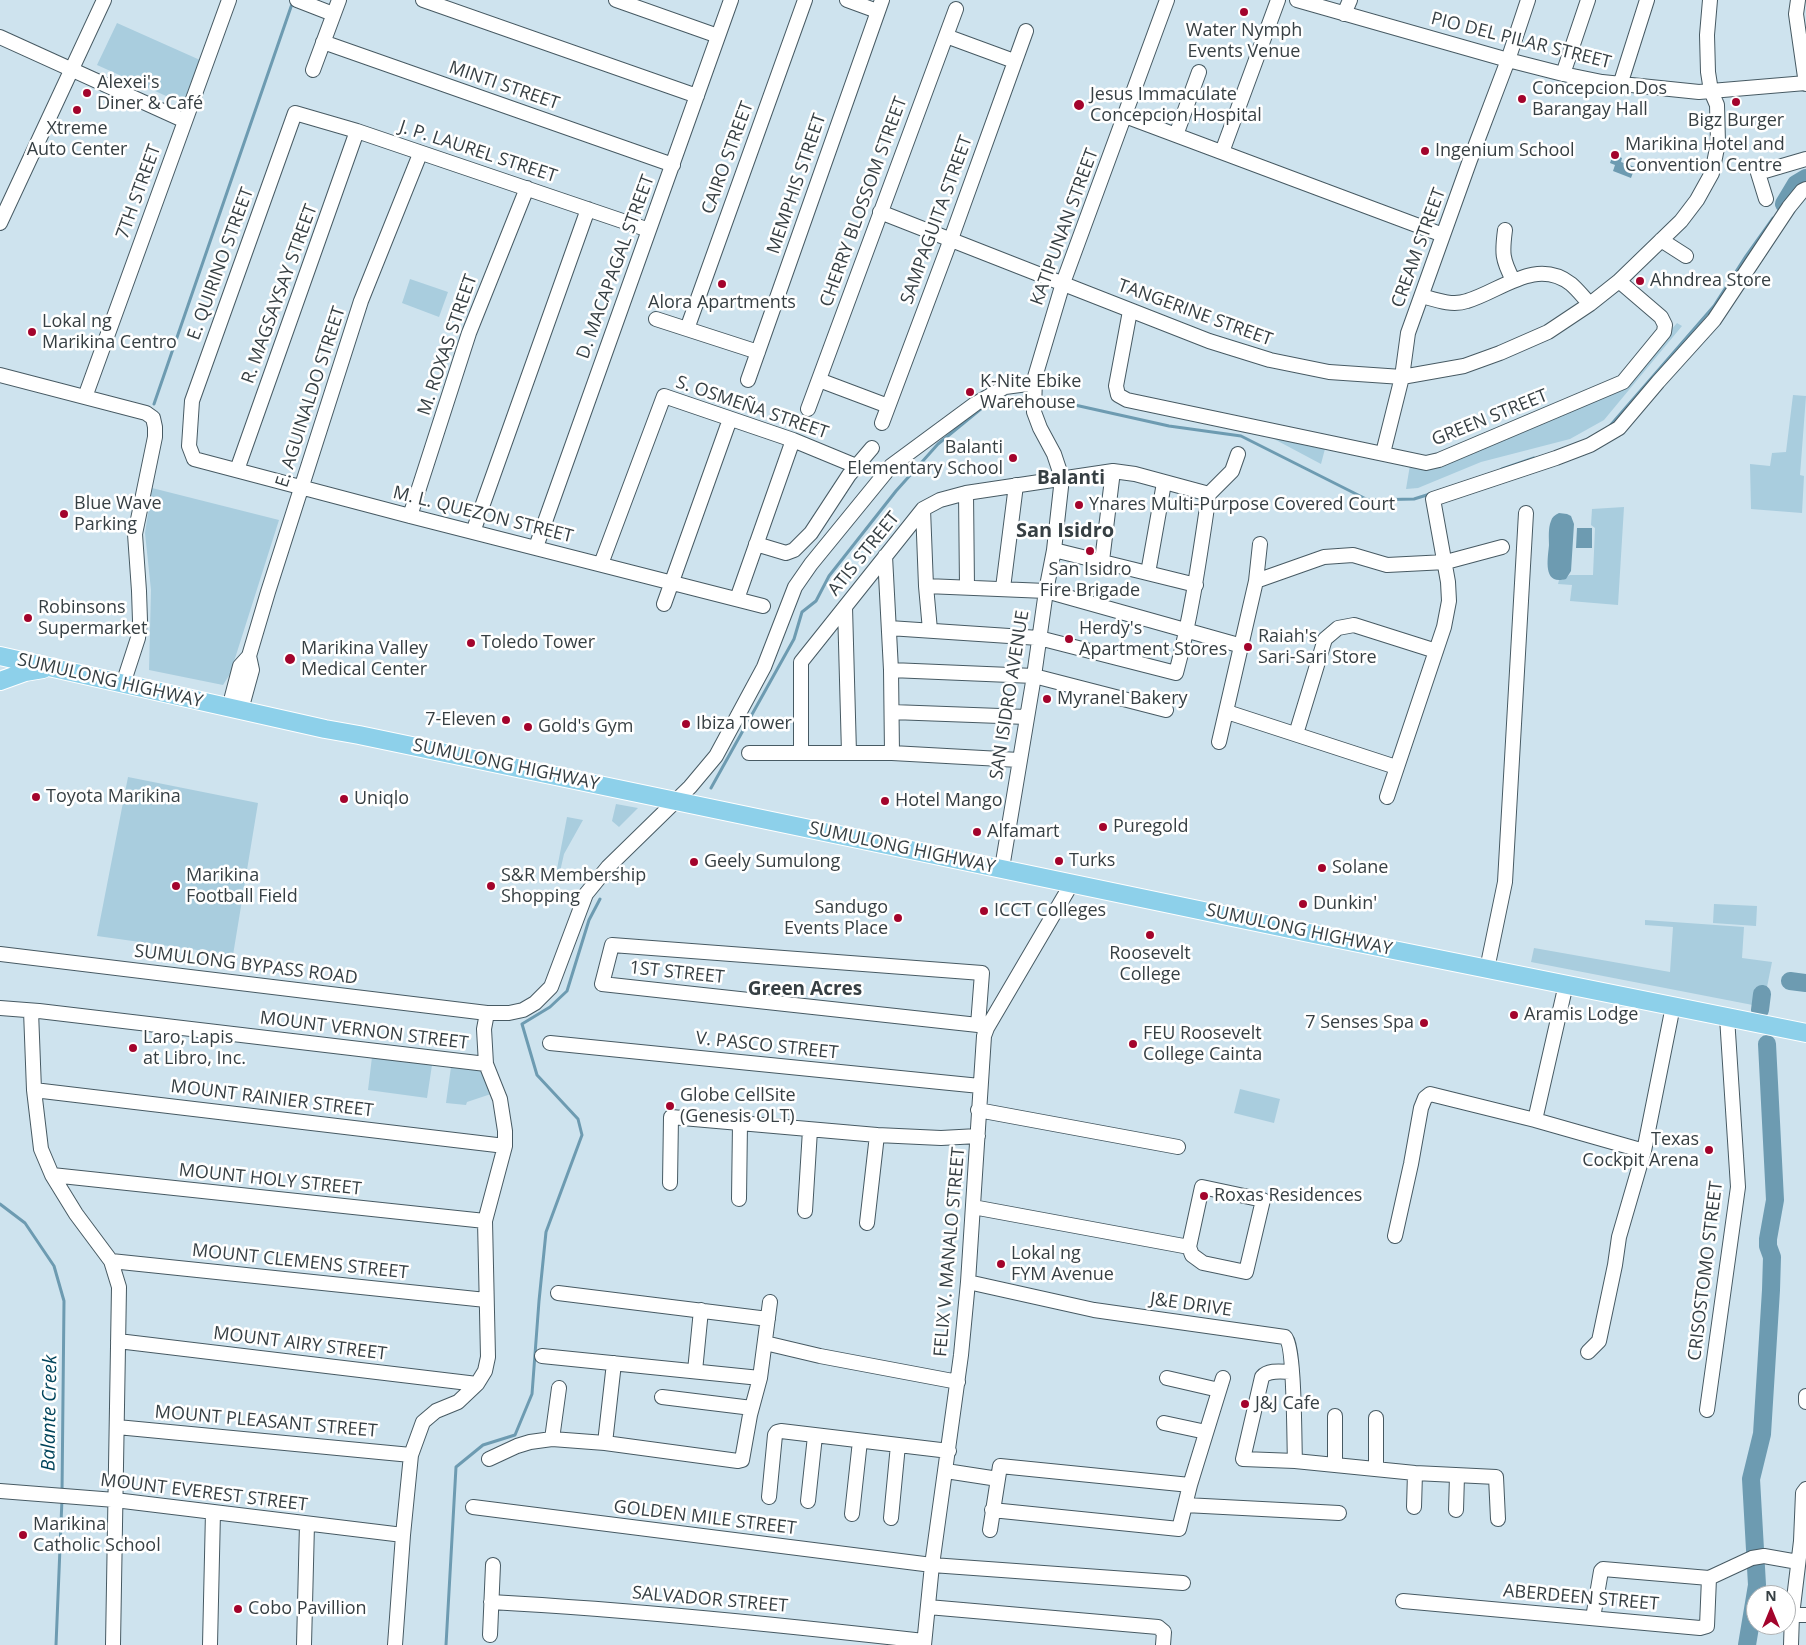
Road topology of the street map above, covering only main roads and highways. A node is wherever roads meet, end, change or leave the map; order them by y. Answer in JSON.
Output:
{"nodes":[{"id":1,"x":0,"y":656,"type":"edge"},
{"id":2,"x":59,"y":670,"type":"junction"},
{"id":3,"x":0,"y":681,"type":"edge"},
{"id":4,"x":1806,"y":1033,"type":"edge"}],
"edges":[{"from":1,"to":2,"type":"main road","name":"SUMULONG HIGHWAY"},
{"from":2,"to":3,"type":"main road"},
{"from":2,"to":4,"type":"main road","name":"SUMULONG HIGHWAY"}]}
